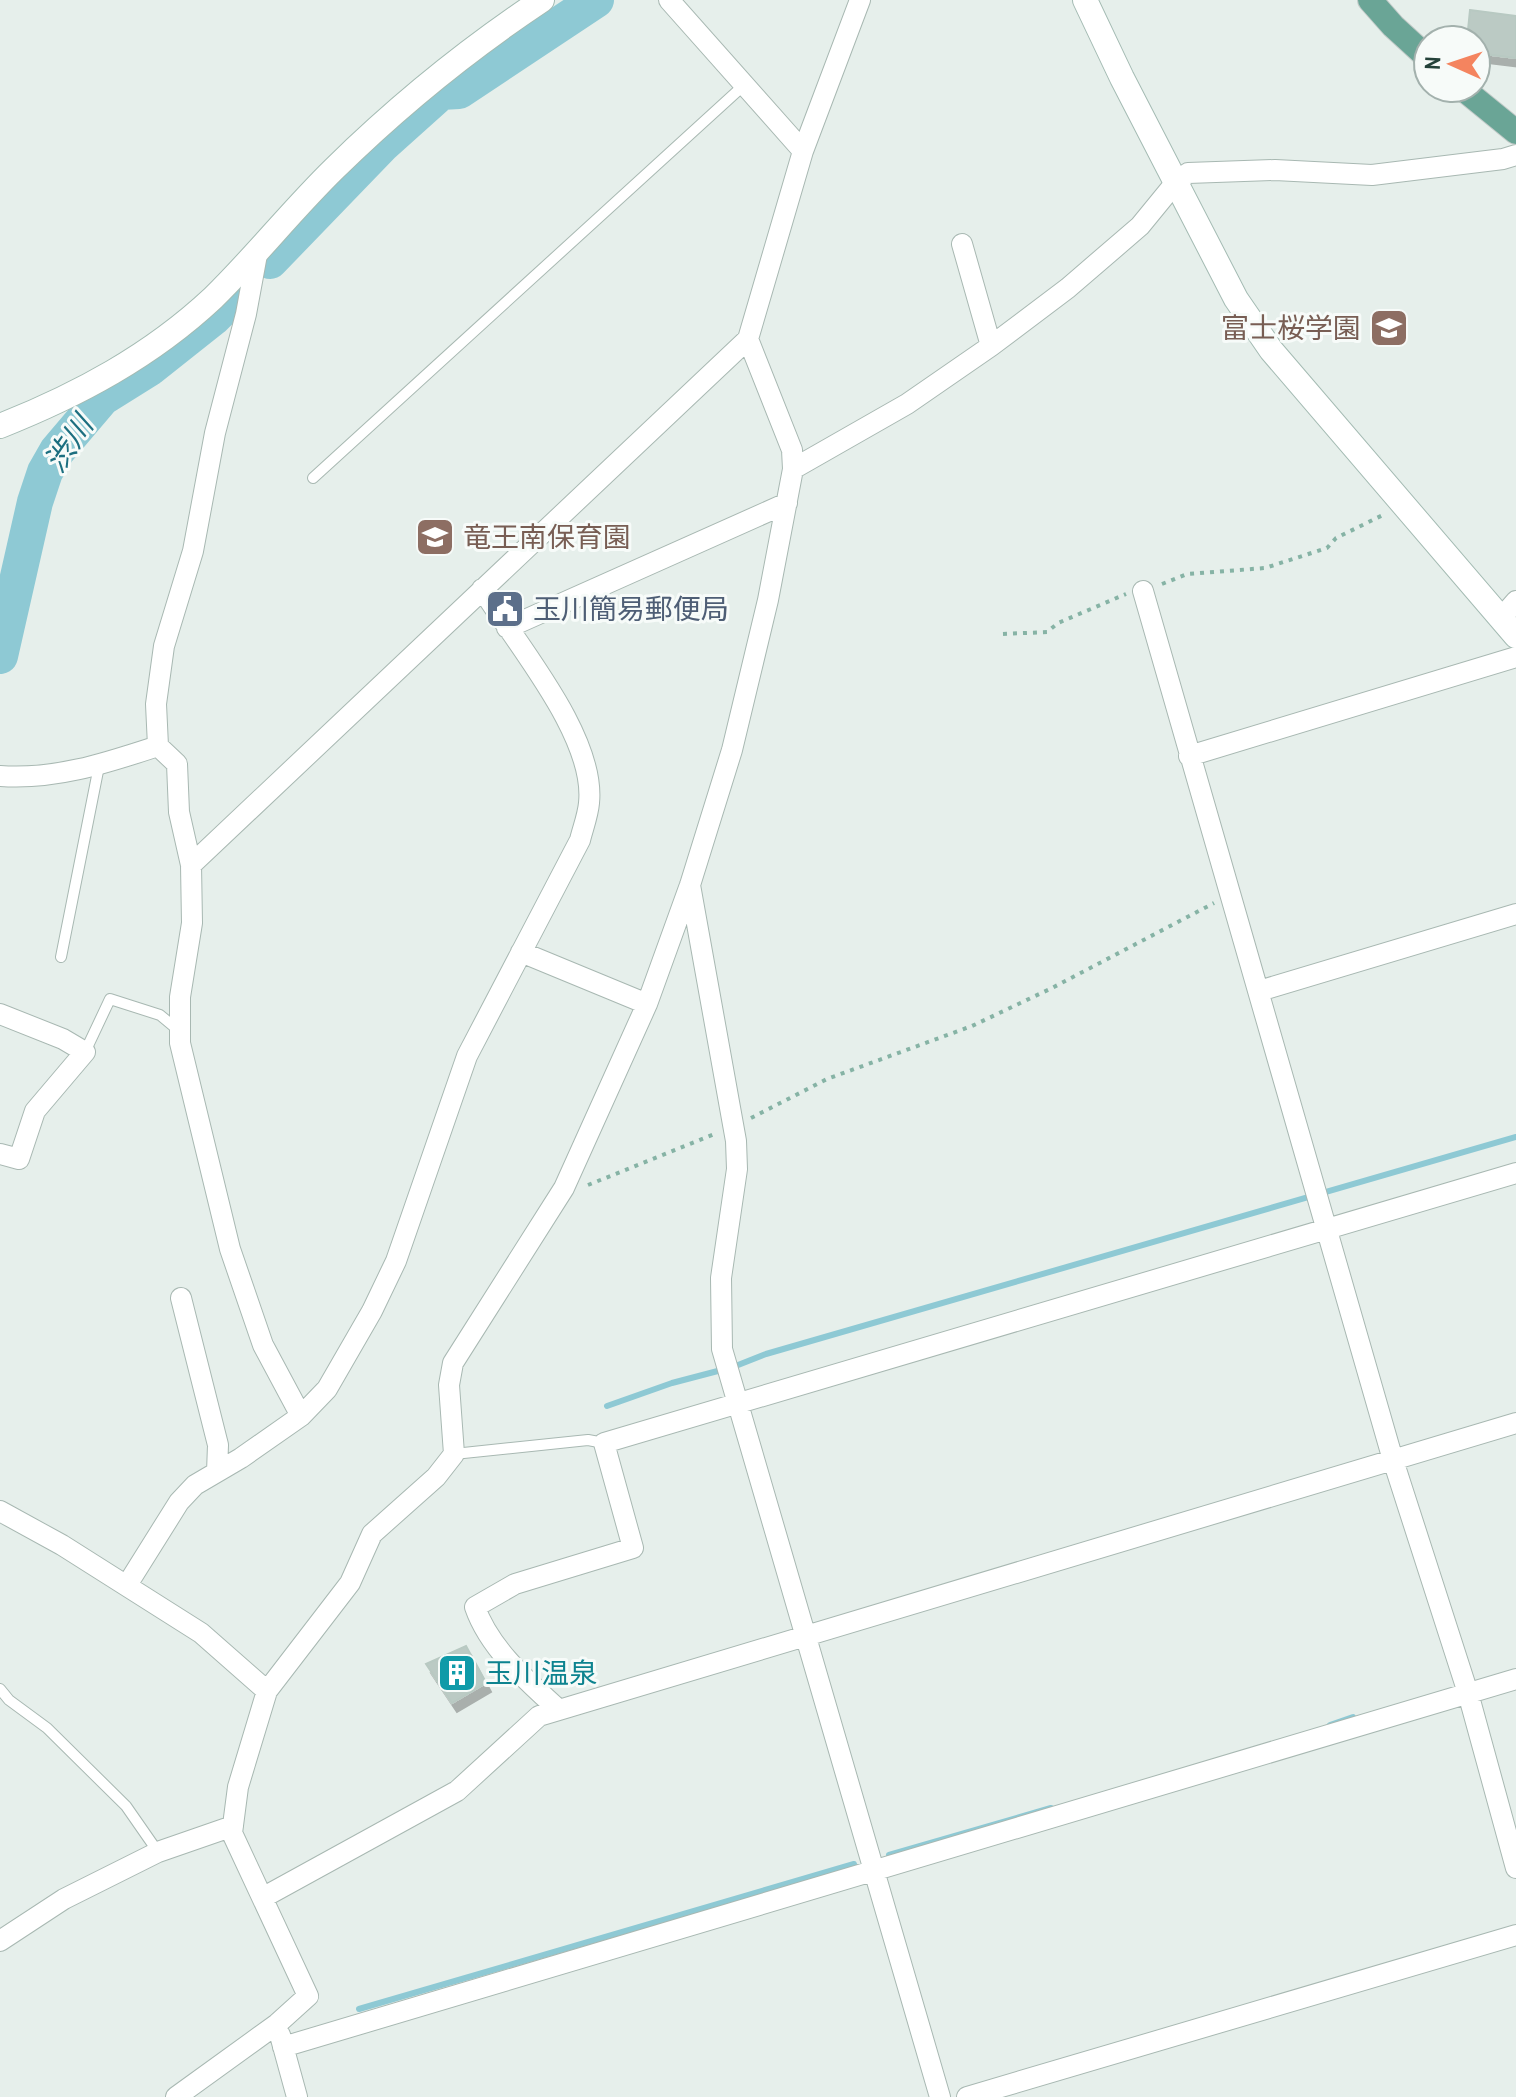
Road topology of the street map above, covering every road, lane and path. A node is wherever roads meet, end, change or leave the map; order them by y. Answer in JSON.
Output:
{"nodes":[{"id":1,"x":542,"y":0,"type":"edge"},
{"id":2,"x":669,"y":0,"type":"edge"},
{"id":3,"x":860,"y":0,"type":"edge"},
{"id":4,"x":1085,"y":0,"type":"edge"},
{"id":5,"x":1370,"y":0,"type":"edge"},
{"id":6,"x":1412,"y":43,"type":"edge"},
{"id":7,"x":743,"y":86,"type":"junction"},
{"id":8,"x":1482,"y":104,"type":"edge"},
{"id":9,"x":1516,"y":132,"type":"edge"},
{"id":10,"x":803,"y":151,"type":"junction"},
{"id":11,"x":1516,"y":155,"type":"edge"},
{"id":12,"x":1176,"y":182,"type":"junction"},
{"id":13,"x":962,"y":244,"type":"dead end"},
{"id":14,"x":258,"y":249,"type":"junction"},
{"id":15,"x":748,"y":339,"type":"junction"},
{"id":16,"x":991,"y":346,"type":"junction"},
{"id":17,"x":0,"y":426,"type":"edge"},
{"id":18,"x":793,"y":469,"type":"junction"},
{"id":19,"x":313,"y":478,"type":"dead end"},
{"id":20,"x":787,"y":503,"type":"junction"},
{"id":21,"x":1406,"y":505,"type":"junction"},
{"id":22,"x":482,"y":589,"type":"junction"},
{"id":23,"x":1143,"y":591,"type":"junction"},
{"id":24,"x":1511,"y":618,"type":"edge"},
{"id":25,"x":507,"y":628,"type":"junction"},
{"id":26,"x":1003,"y":634,"type":"dead end"},
{"id":27,"x":1516,"y":657,"type":"edge"},
{"id":28,"x":158,"y":746,"type":"junction"},
{"id":29,"x":1189,"y":756,"type":"junction"},
{"id":30,"x":99,"y":766,"type":"junction"},
{"id":31,"x":0,"y":776,"type":"edge"},
{"id":32,"x":191,"y":865,"type":"junction"},
{"id":33,"x":690,"y":885,"type":"junction"},
{"id":34,"x":1230,"y":895,"type":"junction"},
{"id":35,"x":1516,"y":914,"type":"edge"},
{"id":36,"x":521,"y":952,"type":"junction"},
{"id":37,"x":61,"y":957,"type":"dead end"},
{"id":38,"x":1259,"y":991,"type":"junction"},
{"id":39,"x":647,"y":1004,"type":"junction"},
{"id":40,"x":0,"y":1014,"type":"edge"},
{"id":41,"x":180,"y":1031,"type":"junction"},
{"id":42,"x":85,"y":1052,"type":"junction"},
{"id":43,"x":733,"y":1127,"type":"junction"},
{"id":44,"x":0,"y":1154,"type":"edge"},
{"id":45,"x":1516,"y":1173,"type":"edge"},
{"id":46,"x":564,"y":1188,"type":"junction"},
{"id":47,"x":1328,"y":1228,"type":"junction"},
{"id":48,"x":181,"y":1298,"type":"dead end"},
{"id":49,"x":736,"y":1404,"type":"junction"},
{"id":50,"x":301,"y":1416,"type":"junction"},
{"id":51,"x":1516,"y":1423,"type":"edge"},
{"id":52,"x":604,"y":1443,"type":"junction"},
{"id":53,"x":454,"y":1454,"type":"junction"},
{"id":54,"x":1393,"y":1460,"type":"junction"},
{"id":55,"x":217,"y":1472,"type":"junction"},
{"id":56,"x":0,"y":1511,"type":"edge"},
{"id":57,"x":127,"y":1585,"type":"junction"},
{"id":58,"x":807,"y":1636,"type":"junction"},
{"id":59,"x":1516,"y":1679,"type":"edge"},
{"id":60,"x":0,"y":1689,"type":"edge"},
{"id":61,"x":267,"y":1691,"type":"junction"},
{"id":62,"x":1468,"y":1693,"type":"junction"},
{"id":63,"x":559,"y":1710,"type":"junction"},
{"id":64,"x":233,"y":1826,"type":"junction"},
{"id":65,"x":158,"y":1852,"type":"junction"},
{"id":66,"x":1516,"y":1868,"type":"edge"},
{"id":67,"x":875,"y":1870,"type":"junction"},
{"id":68,"x":264,"y":1897,"type":"junction"},
{"id":69,"x":1516,"y":1935,"type":"edge"},
{"id":70,"x":0,"y":1941,"type":"edge"},
{"id":71,"x":277,"y":2024,"type":"junction"},
{"id":72,"x":283,"y":2047,"type":"junction"},
{"id":73,"x":176,"y":2097,"type":"edge"},
{"id":74,"x":297,"y":2097,"type":"edge"},
{"id":75,"x":940,"y":2097,"type":"edge"},
{"id":76,"x":967,"y":2097,"type":"edge"}],
"edges":[{"from":1,"to":14,"type":"street"},
{"from":2,"to":7,"type":"street"},
{"from":3,"to":10,"type":"street"},
{"from":4,"to":12,"type":"street"},
{"from":5,"to":6,"type":"main road"},
{"from":7,"to":10,"type":"street"},
{"from":7,"to":19,"type":"lane"},
{"from":8,"to":9,"type":"main road"},
{"from":10,"to":15,"type":"street"},
{"from":11,"to":12,"type":"street"},
{"from":12,"to":16,"type":"street"},
{"from":12,"to":21,"type":"street"},
{"from":13,"to":16,"type":"street"},
{"from":14,"to":17,"type":"street"},
{"from":14,"to":28,"type":"street"},
{"from":15,"to":18,"type":"street"},
{"from":15,"to":22,"type":"street"},
{"from":16,"to":18,"type":"street"},
{"from":18,"to":20,"type":"street"},
{"from":20,"to":25,"type":"street"},
{"from":20,"to":33,"type":"street"},
{"from":21,"to":23,"type":"path"},
{"from":21,"to":24,"type":"street"},
{"from":22,"to":25,"type":"street"},
{"from":22,"to":32,"type":"street"},
{"from":23,"to":26,"type":"path"},
{"from":23,"to":29,"type":"street"},
{"from":25,"to":36,"type":"street"},
{"from":27,"to":29,"type":"street"},
{"from":28,"to":30,"type":"street"},
{"from":28,"to":32,"type":"street"},
{"from":29,"to":34,"type":"street"},
{"from":30,"to":31,"type":"street"},
{"from":30,"to":37,"type":"lane"},
{"from":32,"to":41,"type":"street"},
{"from":33,"to":39,"type":"street"},
{"from":33,"to":43,"type":"street"},
{"from":34,"to":38,"type":"street"},
{"from":34,"to":43,"type":"path"},
{"from":35,"to":38,"type":"street"},
{"from":36,"to":39,"type":"street"},
{"from":36,"to":50,"type":"street"},
{"from":38,"to":47,"type":"street"},
{"from":39,"to":46,"type":"street"},
{"from":40,"to":42,"type":"street"},
{"from":41,"to":42,"type":"lane"},
{"from":41,"to":50,"type":"street"},
{"from":42,"to":44,"type":"street"},
{"from":43,"to":46,"type":"path"},
{"from":43,"to":49,"type":"street"},
{"from":45,"to":47,"type":"street"},
{"from":46,"to":53,"type":"street"},
{"from":47,"to":49,"type":"street"},
{"from":47,"to":54,"type":"street"},
{"from":48,"to":55,"type":"street"},
{"from":49,"to":52,"type":"street"},
{"from":49,"to":58,"type":"street"},
{"from":50,"to":55,"type":"street"},
{"from":51,"to":54,"type":"street"},
{"from":52,"to":53,"type":"lane"},
{"from":52,"to":63,"type":"street"},
{"from":53,"to":61,"type":"street"},
{"from":54,"to":58,"type":"street"},
{"from":54,"to":62,"type":"street"},
{"from":55,"to":57,"type":"street"},
{"from":56,"to":57,"type":"street"},
{"from":57,"to":61,"type":"street"},
{"from":58,"to":63,"type":"street"},
{"from":58,"to":67,"type":"street"},
{"from":59,"to":62,"type":"street"},
{"from":60,"to":65,"type":"lane"},
{"from":61,"to":64,"type":"street"},
{"from":62,"to":66,"type":"street"},
{"from":62,"to":67,"type":"street"},
{"from":63,"to":68,"type":"street"},
{"from":64,"to":65,"type":"street"},
{"from":64,"to":68,"type":"street"},
{"from":65,"to":70,"type":"street"},
{"from":67,"to":72,"type":"street"},
{"from":67,"to":75,"type":"street"},
{"from":68,"to":71,"type":"street"},
{"from":69,"to":76,"type":"street"},
{"from":71,"to":72,"type":"street"},
{"from":71,"to":73,"type":"street"},
{"from":72,"to":74,"type":"street"}]}
